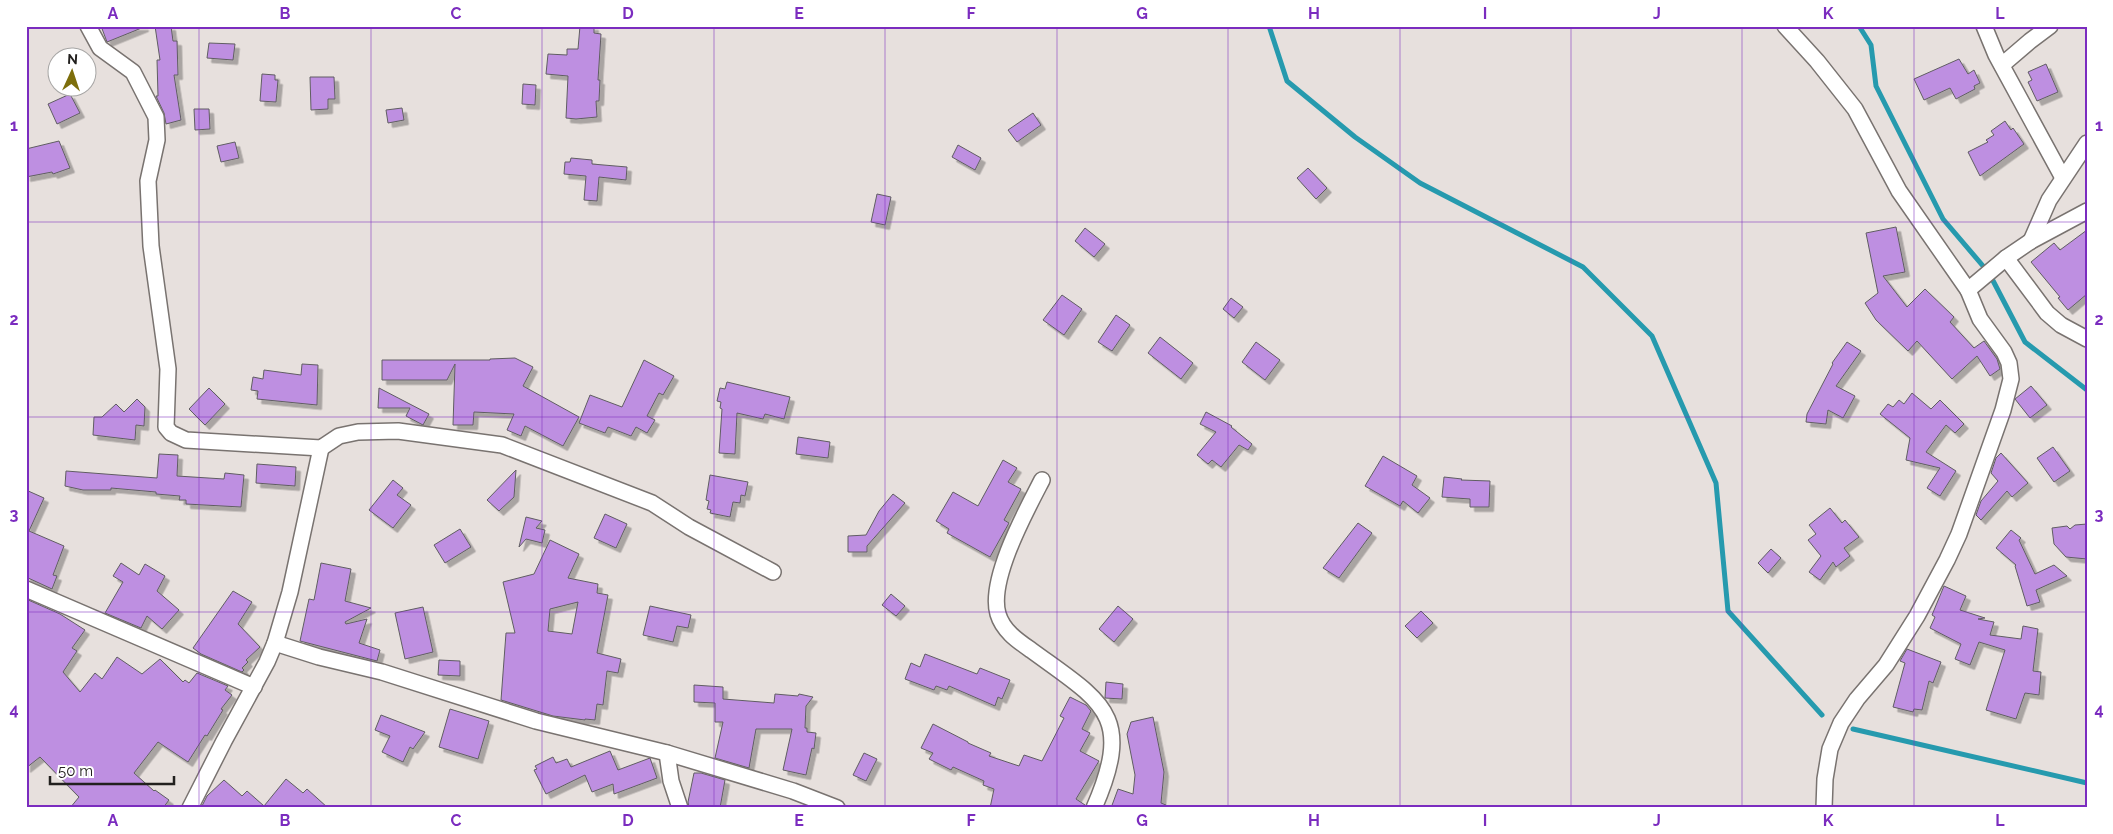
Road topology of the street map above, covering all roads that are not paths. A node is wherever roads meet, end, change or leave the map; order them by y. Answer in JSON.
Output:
{"nodes":[{"id":1,"x":88,"y":26,"type":"edge"},
{"id":2,"x":1785,"y":26,"type":"edge"},
{"id":3,"x":1984,"y":26,"type":"edge"},
{"id":4,"x":2050,"y":26,"type":"edge"},
{"id":5,"x":2002,"y":65,"type":"junction"},
{"id":6,"x":2087,"y":143,"type":"edge"},
{"id":7,"x":2063,"y":178,"type":"junction"},
{"id":8,"x":2087,"y":211,"type":"edge"},
{"id":9,"x":2031,"y":241,"type":"junction"},
{"id":10,"x":2006,"y":258,"type":"junction"},
{"id":11,"x":1968,"y":290,"type":"junction"},
{"id":12,"x":2087,"y":339,"type":"edge"},
{"id":13,"x":320,"y":448,"type":"junction"},
{"id":14,"x":1042,"y":480,"type":"dead end"},
{"id":15,"x":772,"y":572,"type":"dead end"},
{"id":16,"x":26,"y":588,"type":"edge"},
{"id":17,"x":275,"y":642,"type":"junction"},
{"id":18,"x":254,"y":686,"type":"junction"},
{"id":19,"x":667,"y":753,"type":"junction"},
{"id":20,"x":190,"y":808,"type":"edge"},
{"id":21,"x":680,"y":808,"type":"edge"},
{"id":22,"x":837,"y":808,"type":"edge"},
{"id":23,"x":1094,"y":808,"type":"edge"},
{"id":24,"x":1824,"y":808,"type":"edge"}],
"edges":[{"from":1,"to":13,"type":"street"},
{"from":2,"to":11,"type":"street"},
{"from":3,"to":5,"type":"street"},
{"from":4,"to":5,"type":"street"},
{"from":5,"to":7,"type":"street"},
{"from":6,"to":7,"type":"street"},
{"from":7,"to":9,"type":"street"},
{"from":8,"to":9,"type":"street"},
{"from":9,"to":10,"type":"street"},
{"from":10,"to":11,"type":"street"},
{"from":10,"to":12,"type":"street"},
{"from":11,"to":24,"type":"street"},
{"from":13,"to":15,"type":"street"},
{"from":13,"to":17,"type":"street"},
{"from":14,"to":23,"type":"street"},
{"from":16,"to":18,"type":"street"},
{"from":17,"to":18,"type":"street"},
{"from":17,"to":19,"type":"street"},
{"from":18,"to":20,"type":"street"},
{"from":19,"to":21,"type":"street"},
{"from":19,"to":22,"type":"street"}]}
